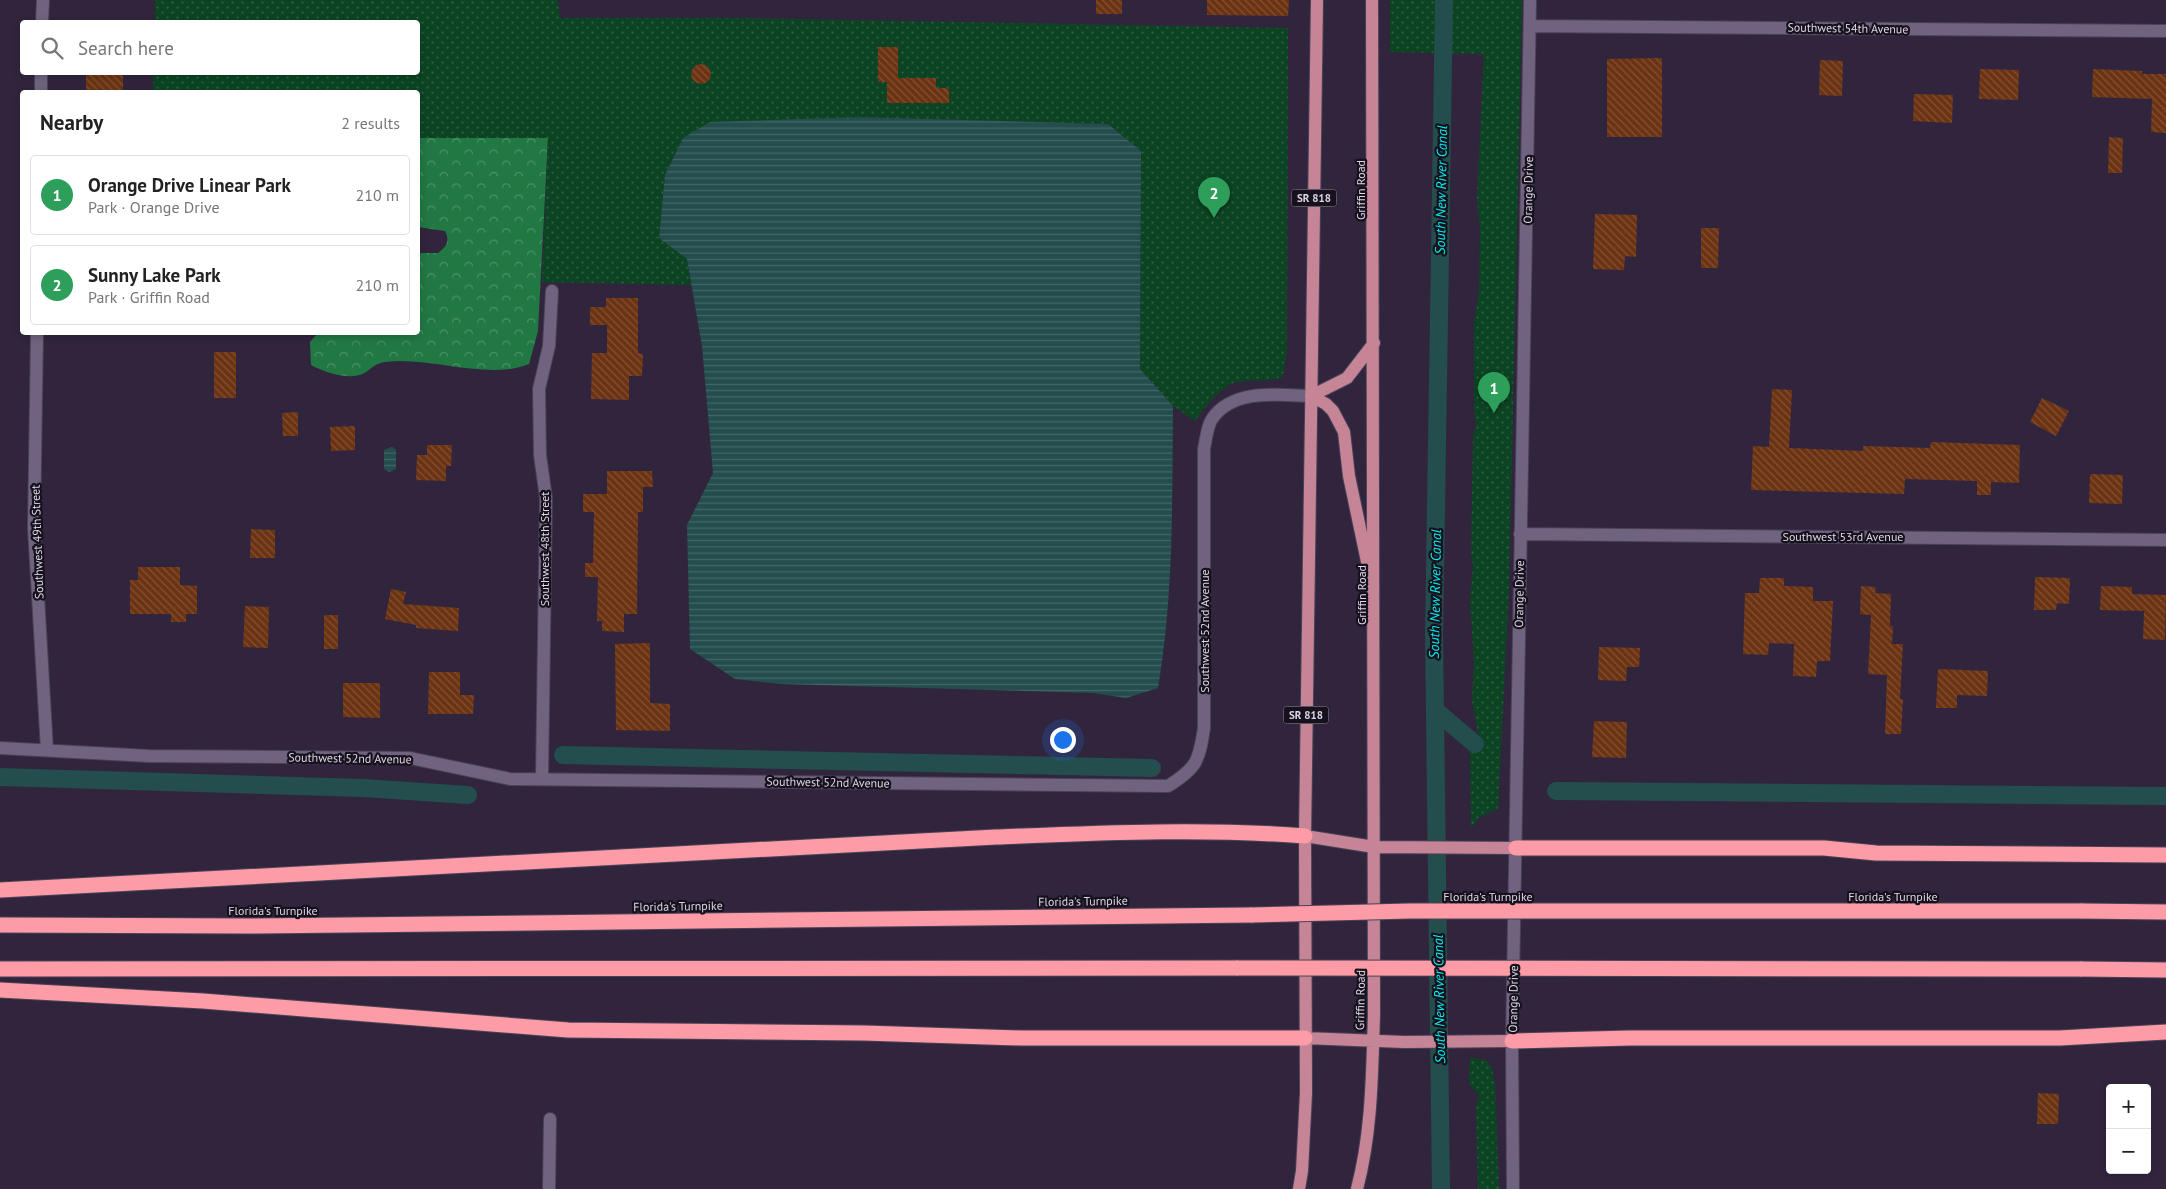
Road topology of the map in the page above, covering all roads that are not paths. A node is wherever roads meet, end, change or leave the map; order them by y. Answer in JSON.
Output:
{"nodes":[{"id":1,"x":1317,"y":0,"type":"edge"},
{"id":2,"x":1372,"y":0,"type":"edge"},
{"id":3,"x":1530,"y":0,"type":"edge"},
{"id":4,"x":43,"y":2,"type":"edge"},
{"id":5,"x":42,"y":20,"type":"edge"},
{"id":6,"x":1530,"y":26,"type":"junction"},
{"id":7,"x":2166,"y":31,"type":"edge"},
{"id":8,"x":42,"y":75,"type":"edge"},
{"id":9,"x":41,"y":90,"type":"edge"},
{"id":10,"x":552,"y":290,"type":"dead end"},
{"id":11,"x":37,"y":335,"type":"edge"},
{"id":12,"x":1374,"y":343,"type":"junction"},
{"id":13,"x":1311,"y":396,"type":"junction"},
{"id":14,"x":1520,"y":534,"type":"junction"},
{"id":15,"x":2166,"y":540,"type":"edge"},
{"id":16,"x":1374,"y":596,"type":"junction"},
{"id":17,"x":0,"y":748,"type":"edge"},
{"id":18,"x":47,"y":750,"type":"junction"},
{"id":19,"x":542,"y":778,"type":"junction"},
{"id":20,"x":1305,"y":836,"type":"junction"},
{"id":21,"x":1374,"y":847,"type":"junction"},
{"id":22,"x":1516,"y":848,"type":"junction"},
{"id":23,"x":2166,"y":855,"type":"edge"},
{"id":24,"x":0,"y":890,"type":"edge"},
{"id":25,"x":2166,"y":912,"type":"edge"},
{"id":26,"x":0,"y":925,"type":"edge"},
{"id":27,"x":0,"y":969,"type":"edge"},
{"id":28,"x":2166,"y":970,"type":"edge"},
{"id":29,"x":0,"y":990,"type":"edge"},
{"id":30,"x":2166,"y":1032,"type":"edge"},
{"id":31,"x":1305,"y":1038,"type":"junction"},
{"id":32,"x":1512,"y":1041,"type":"junction"},
{"id":33,"x":1373,"y":1042,"type":"junction"},
{"id":34,"x":550,"y":1119,"type":"dead end"},
{"id":35,"x":549,"y":1189,"type":"edge"},
{"id":36,"x":1299,"y":1189,"type":"edge"},
{"id":37,"x":1357,"y":1189,"type":"edge"},
{"id":38,"x":1513,"y":1189,"type":"edge"}],
"edges":[{"from":1,"to":13,"type":"main road","number":"SR 818"},
{"from":2,"to":12,"type":"main road","name":"Griffin Road"},
{"from":3,"to":6,"type":"street","name":"Orange Drive"},
{"from":4,"to":5,"type":"street"},
{"from":6,"to":7,"type":"street","name":"Southwest 54th Avenue"},
{"from":6,"to":14,"type":"street","name":"Orange Drive"},
{"from":8,"to":9,"type":"street"},
{"from":10,"to":19,"type":"street","name":"Southwest 48th Street"},
{"from":11,"to":18,"type":"street","name":"Southwest 49th Street"},
{"from":12,"to":13,"type":"main road"},
{"from":12,"to":16,"type":"main road","name":"Griffin Road"},
{"from":13,"to":16,"type":"main road"},
{"from":13,"to":19,"type":"street","name":"Southwest 52nd Avenue"},
{"from":13,"to":20,"type":"main road","number":"SR 818"},
{"from":14,"to":15,"type":"street","name":"Southwest 53rd Avenue"},
{"from":14,"to":22,"type":"street","name":"Orange Drive"},
{"from":16,"to":21,"type":"main road","name":"Griffin Road"},
{"from":17,"to":18,"type":"street","name":"Southwest 52nd Avenue"},
{"from":18,"to":19,"type":"street","name":"Southwest 52nd Avenue"},
{"from":20,"to":21,"type":"main road"},
{"from":20,"to":24,"type":"highway"},
{"from":20,"to":31,"type":"main road","number":"SR 818"},
{"from":21,"to":22,"type":"main road"},
{"from":21,"to":33,"type":"main road","name":"Griffin Road"},
{"from":22,"to":23,"type":"highway"},
{"from":22,"to":32,"type":"street","name":"Orange Drive"},
{"from":25,"to":26,"type":"highway","name":"Florida's Turnpike","bridge":true},
{"from":27,"to":28,"type":"highway","bridge":true},
{"from":29,"to":31,"type":"highway"},
{"from":30,"to":32,"type":"highway"},
{"from":31,"to":33,"type":"main road"},
{"from":31,"to":36,"type":"main road","number":"SR 818"},
{"from":32,"to":33,"type":"main road"},
{"from":32,"to":38,"type":"street","name":"Orange Drive"},
{"from":33,"to":37,"type":"main road","name":"Griffin Road"},
{"from":34,"to":35,"type":"street"}]}
